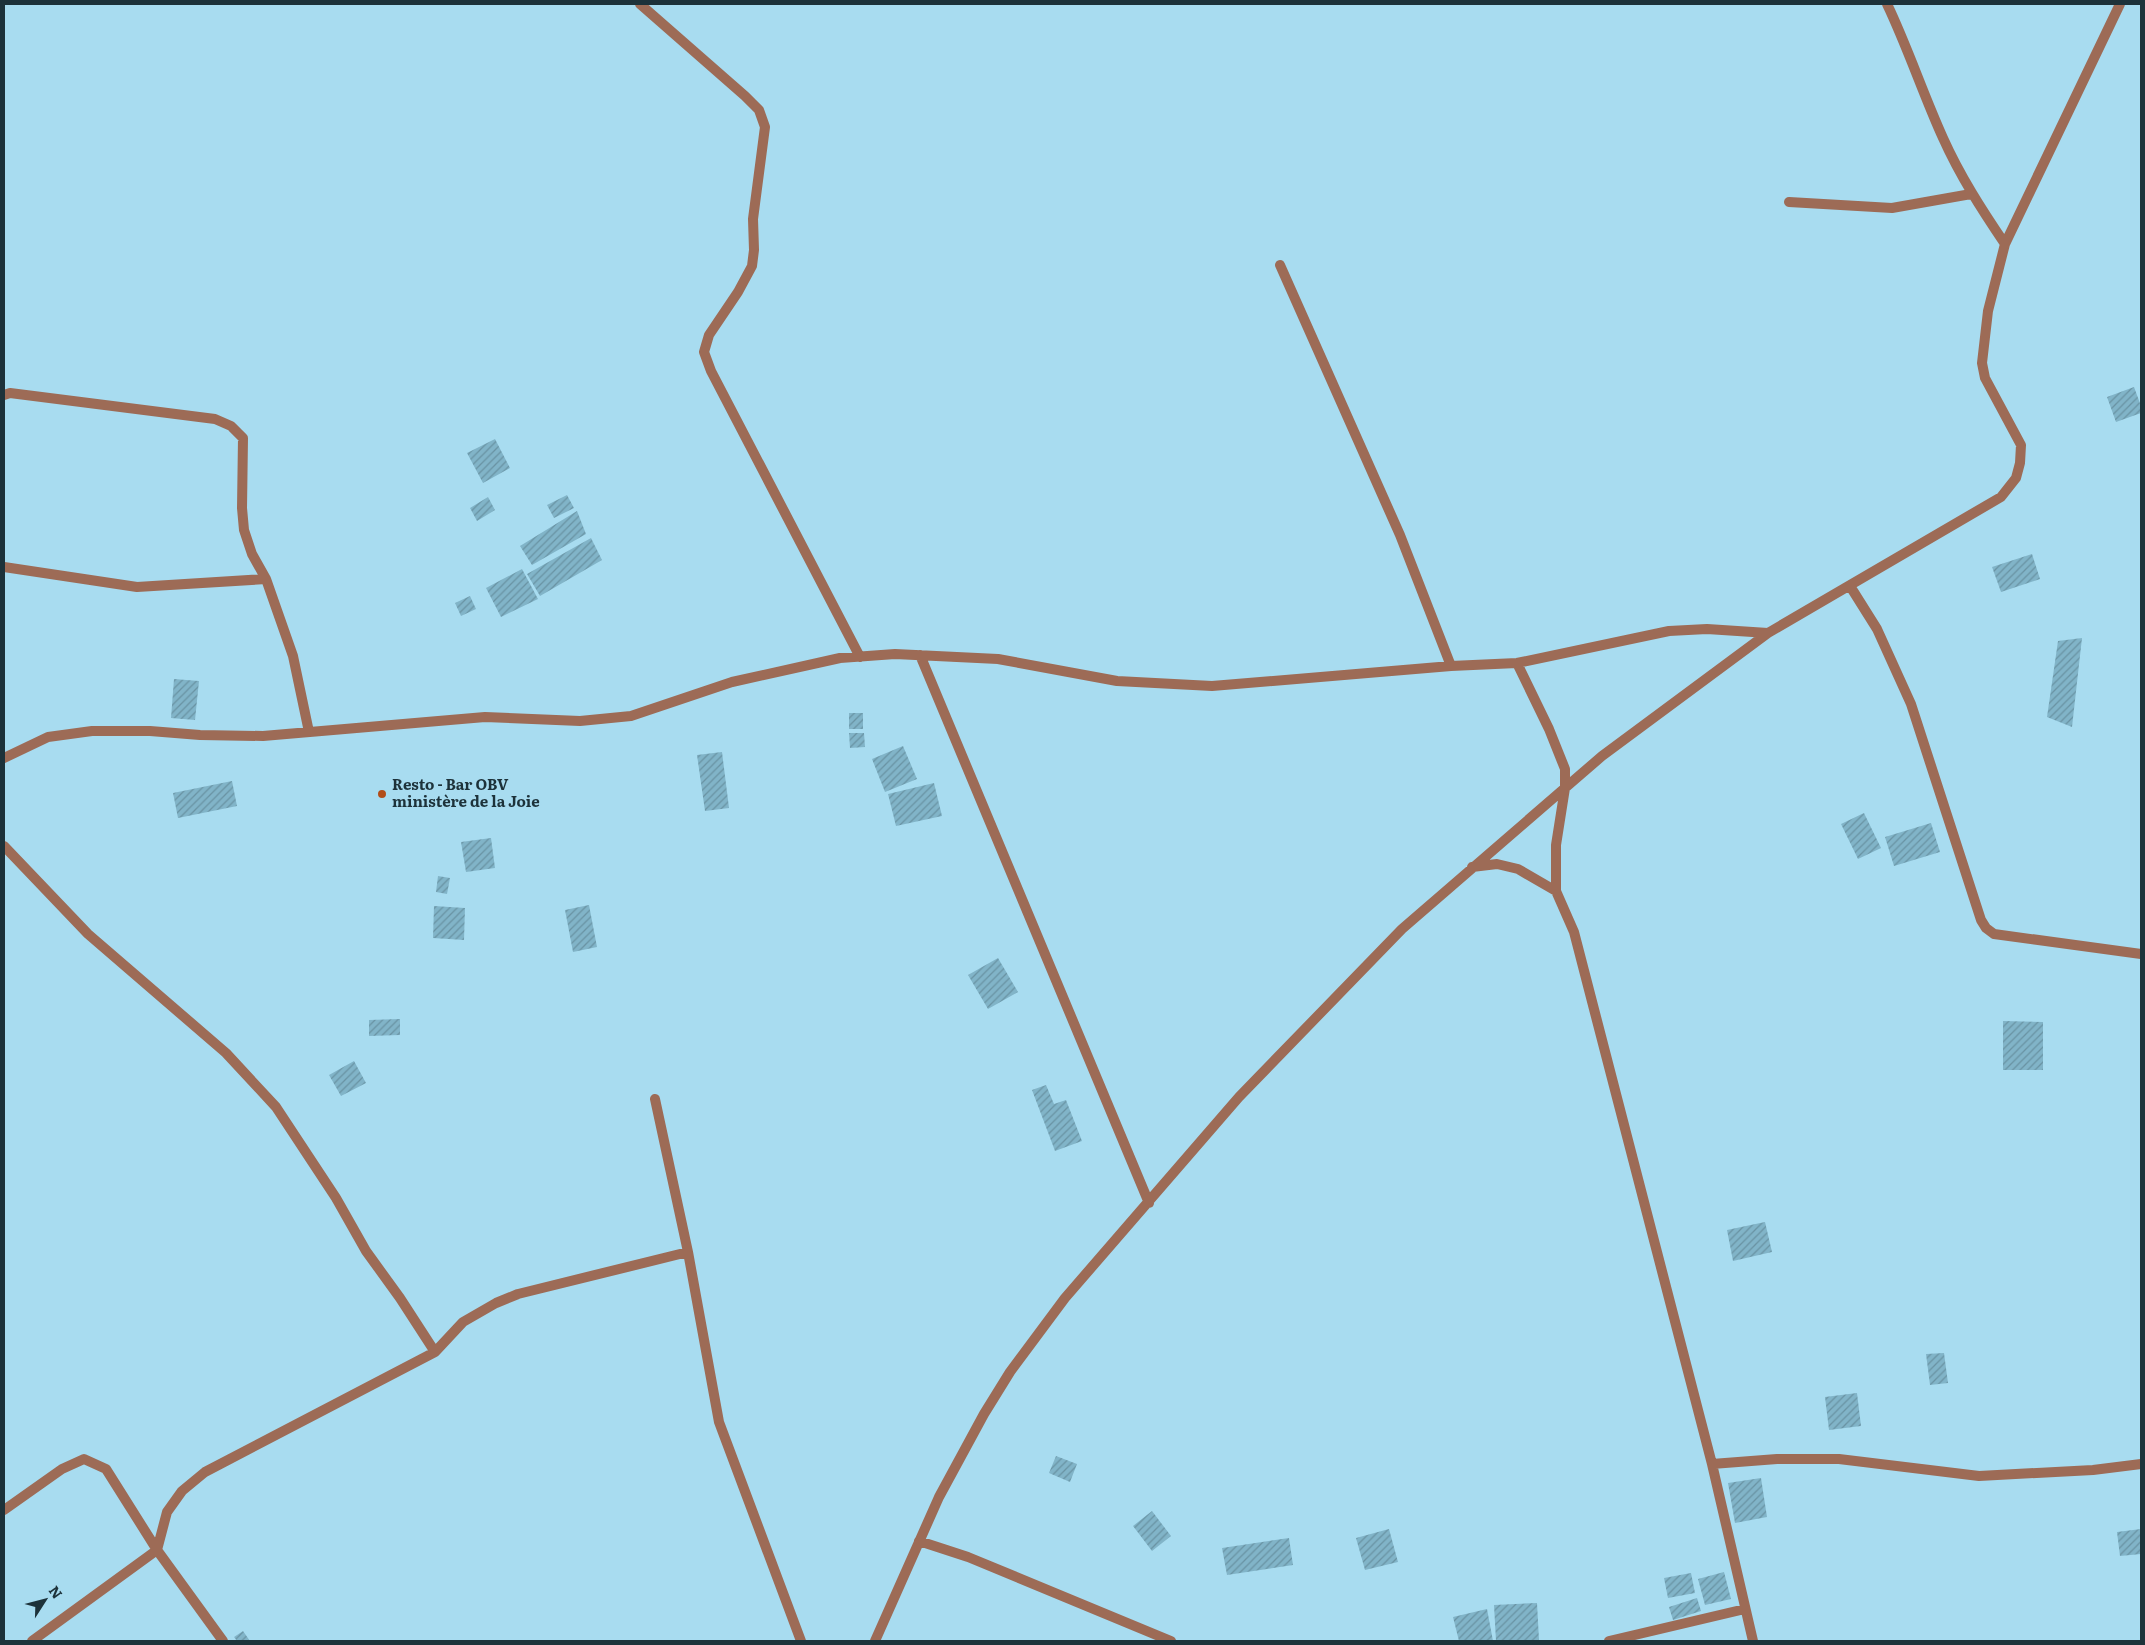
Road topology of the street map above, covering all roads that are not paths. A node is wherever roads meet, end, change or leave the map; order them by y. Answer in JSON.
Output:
{"nodes":[{"id":1,"x":640,"y":4,"type":"edge"},
{"id":2,"x":1887,"y":4,"type":"edge"},
{"id":3,"x":2120,"y":4,"type":"edge"},
{"id":4,"x":1971,"y":194,"type":"junction"},
{"id":5,"x":1789,"y":202,"type":"dead end"},
{"id":6,"x":2005,"y":244,"type":"junction"},
{"id":7,"x":1280,"y":265,"type":"dead end"},
{"id":8,"x":4,"y":395,"type":"edge"},
{"id":9,"x":4,"y":567,"type":"edge"},
{"id":10,"x":266,"y":579,"type":"junction"},
{"id":11,"x":1850,"y":586,"type":"junction"},
{"id":12,"x":1768,"y":633,"type":"junction"},
{"id":13,"x":920,"y":655,"type":"junction"},
{"id":14,"x":860,"y":657,"type":"junction"},
{"id":15,"x":1518,"y":663,"type":"junction"},
{"id":16,"x":1451,"y":666,"type":"junction"},
{"id":17,"x":309,"y":732,"type":"junction"},
{"id":18,"x":4,"y":758,"type":"edge"},
{"id":19,"x":1565,"y":788,"type":"junction"},
{"id":20,"x":4,"y":846,"type":"edge"},
{"id":21,"x":1471,"y":868,"type":"junction"},
{"id":22,"x":1556,"y":891,"type":"junction"},
{"id":23,"x":2141,"y":954,"type":"edge"},
{"id":24,"x":655,"y":1100,"type":"dead end"},
{"id":25,"x":1149,"y":1203,"type":"junction"},
{"id":26,"x":688,"y":1252,"type":"junction"},
{"id":27,"x":435,"y":1352,"type":"junction"},
{"id":28,"x":1712,"y":1464,"type":"junction"},
{"id":29,"x":2141,"y":1464,"type":"edge"},
{"id":30,"x":4,"y":1510,"type":"edge"},
{"id":31,"x":919,"y":1541,"type":"junction"},
{"id":32,"x":157,"y":1550,"type":"junction"},
{"id":33,"x":1744,"y":1609,"type":"junction"},
{"id":34,"x":32,"y":1641,"type":"edge"},
{"id":35,"x":223,"y":1641,"type":"edge"},
{"id":36,"x":801,"y":1641,"type":"edge"},
{"id":37,"x":875,"y":1641,"type":"edge"},
{"id":38,"x":1171,"y":1641,"type":"edge"},
{"id":39,"x":1609,"y":1641,"type":"edge"},
{"id":40,"x":1753,"y":1641,"type":"edge"}],
"edges":[{"from":1,"to":14,"type":"street"},
{"from":2,"to":4,"type":"street"},
{"from":3,"to":6,"type":"street"},
{"from":4,"to":5,"type":"street"},
{"from":4,"to":6,"type":"street"},
{"from":6,"to":11,"type":"street"},
{"from":7,"to":16,"type":"street"},
{"from":8,"to":10,"type":"street"},
{"from":9,"to":10,"type":"street"},
{"from":10,"to":17,"type":"street"},
{"from":11,"to":12,"type":"street"},
{"from":11,"to":23,"type":"street"},
{"from":12,"to":15,"type":"street"},
{"from":12,"to":19,"type":"street"},
{"from":13,"to":14,"type":"street"},
{"from":13,"to":16,"type":"street"},
{"from":13,"to":25,"type":"street"},
{"from":14,"to":17,"type":"street"},
{"from":15,"to":16,"type":"street"},
{"from":15,"to":19,"type":"street"},
{"from":17,"to":18,"type":"street"},
{"from":19,"to":21,"type":"street"},
{"from":19,"to":22,"type":"street"},
{"from":20,"to":27,"type":"street"},
{"from":21,"to":22,"type":"street"},
{"from":21,"to":25,"type":"street"},
{"from":22,"to":28,"type":"street"},
{"from":24,"to":26,"type":"street"},
{"from":25,"to":31,"type":"street"},
{"from":26,"to":27,"type":"street"},
{"from":26,"to":36,"type":"street"},
{"from":27,"to":32,"type":"street"},
{"from":28,"to":29,"type":"street"},
{"from":28,"to":33,"type":"street"},
{"from":30,"to":32,"type":"street"},
{"from":31,"to":37,"type":"street"},
{"from":31,"to":38,"type":"street"},
{"from":32,"to":34,"type":"street"},
{"from":32,"to":35,"type":"street"},
{"from":33,"to":39,"type":"street"},
{"from":33,"to":40,"type":"street"}]}
